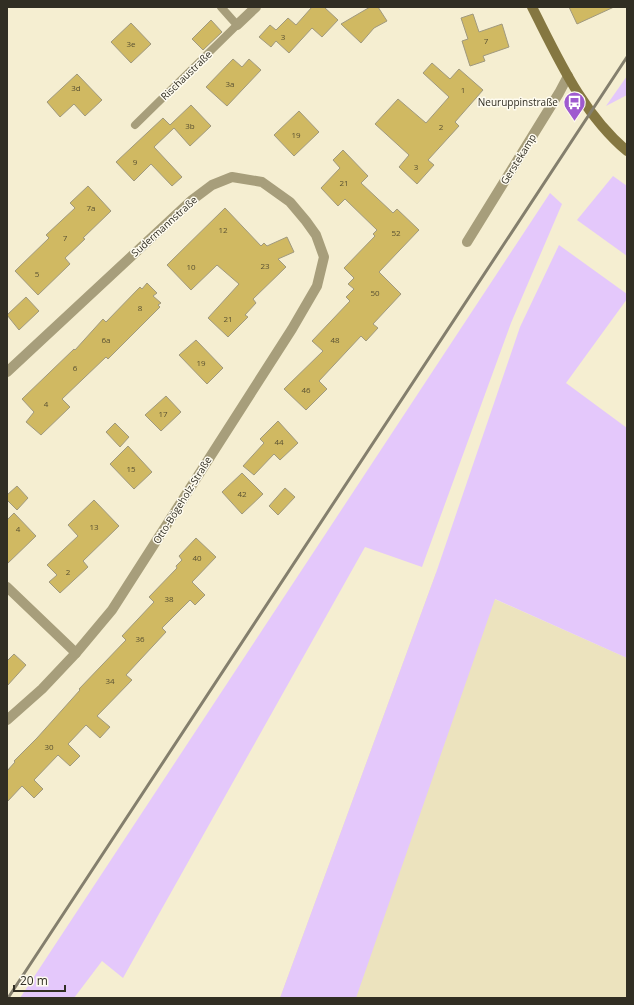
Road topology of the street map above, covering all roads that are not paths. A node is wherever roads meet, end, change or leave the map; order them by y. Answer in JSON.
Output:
{"nodes":[{"id":1,"x":221,"y":7,"type":"edge"},
{"id":2,"x":256,"y":7,"type":"edge"},
{"id":3,"x":532,"y":7,"type":"edge"},
{"id":4,"x":238,"y":25,"type":"junction"},
{"id":5,"x":568,"y":76,"type":"junction"},
{"id":6,"x":135,"y":125,"type":"dead end"},
{"id":7,"x":627,"y":151,"type":"edge"},
{"id":8,"x":467,"y":242,"type":"dead end"},
{"id":9,"x":324,"y":257,"type":"joint"},
{"id":10,"x":7,"y":372,"type":"edge"},
{"id":11,"x":7,"y":587,"type":"edge"},
{"id":12,"x":76,"y":653,"type":"junction"},
{"id":13,"x":7,"y":720,"type":"edge"}],
"edges":[{"from":1,"to":4,"type":"lane"},
{"from":2,"to":4,"type":"street","name":"Rischaustraße"},
{"from":3,"to":5,"type":"main road"},
{"from":4,"to":6,"type":"lane","name":"Rischaustraße"},
{"from":5,"to":7,"type":"main road"},
{"from":5,"to":8,"type":"street","name":"Gerstekamp"},
{"from":9,"to":10,"type":"street","name":"Sudermannstraße"},
{"from":9,"to":12,"type":"street","name":"Otto-Bögeholz-Straße"},
{"from":11,"to":12,"type":"street"},
{"from":12,"to":13,"type":"street","name":"Otto-Bögeholz-Straße"}]}
